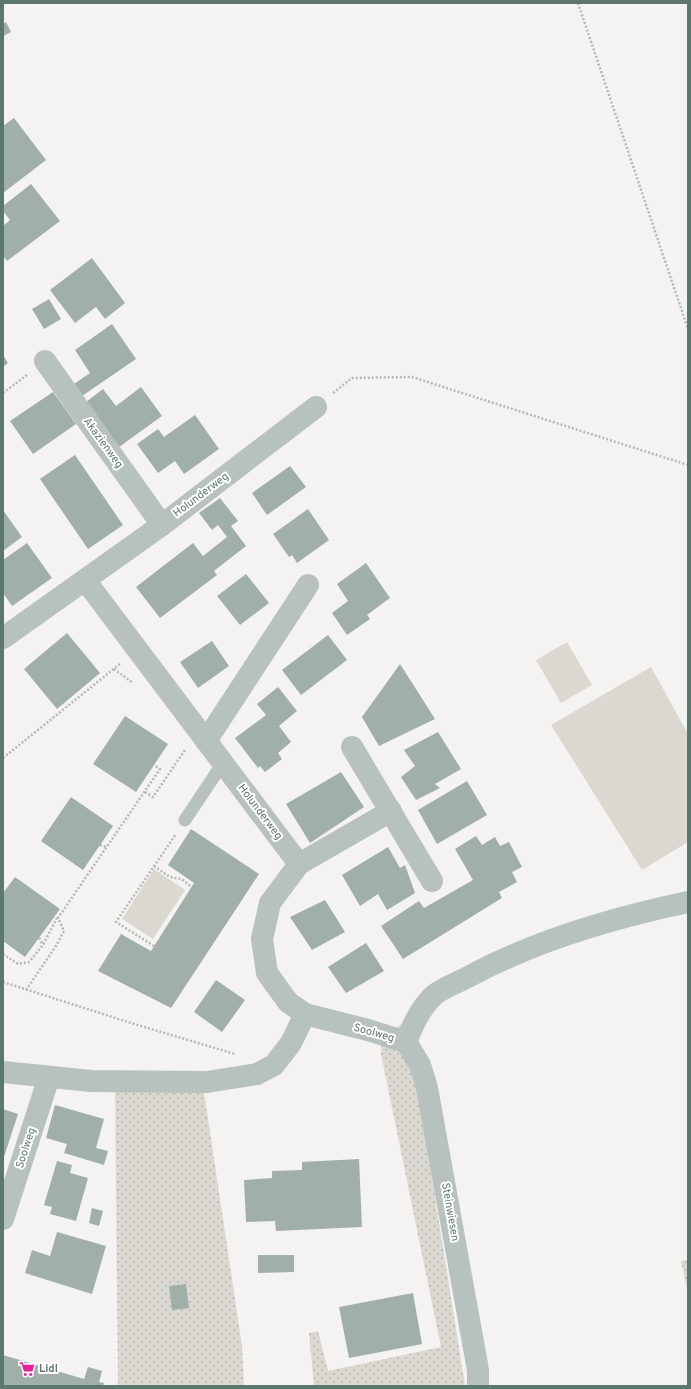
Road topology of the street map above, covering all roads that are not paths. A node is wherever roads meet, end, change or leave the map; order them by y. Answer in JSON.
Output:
{"nodes":[{"id":1,"x":45,"y":361,"type":"road end"},
{"id":2,"x":316,"y":407,"type":"road end"},
{"id":3,"x":162,"y":525,"type":"junction"},
{"id":4,"x":85,"y":580,"type":"junction"},
{"id":5,"x":308,"y":584,"type":"dead end"},
{"id":6,"x":3,"y":638,"type":"edge"},
{"id":7,"x":202,"y":736,"type":"junction"},
{"id":8,"x":352,"y":747,"type":"dead end"},
{"id":9,"x":222,"y":764,"type":"junction"},
{"id":10,"x":391,"y":811,"type":"junction"},
{"id":11,"x":185,"y":820,"type":"road end"},
{"id":12,"x":299,"y":864,"type":"junction"},
{"id":13,"x":432,"y":881,"type":"dead end"},
{"id":14,"x":688,"y":902,"type":"edge"},
{"id":15,"x":304,"y":1014,"type":"junction"},
{"id":16,"x":406,"y":1042,"type":"junction"},
{"id":17,"x":3,"y":1072,"type":"edge"},
{"id":18,"x":48,"y":1077,"type":"junction"},
{"id":19,"x":3,"y":1219,"type":"edge"},
{"id":20,"x":478,"y":1386,"type":"edge"}],
"edges":[{"from":1,"to":3,"type":"street","name":"Akazienweg"},
{"from":2,"to":3,"type":"street","name":"Holunderweg"},
{"from":3,"to":4,"type":"street","name":"Holunderweg"},
{"from":4,"to":6,"type":"street","name":"Holunderweg"},
{"from":4,"to":7,"type":"street","name":"Holunderweg"},
{"from":5,"to":7,"type":"street"},
{"from":7,"to":9,"type":"street","name":"Holunderweg"},
{"from":8,"to":10,"type":"street"},
{"from":9,"to":11,"type":"lane"},
{"from":9,"to":12,"type":"street","name":"Holunderweg"},
{"from":10,"to":12,"type":"street"},
{"from":10,"to":13,"type":"street"},
{"from":12,"to":15,"type":"street"},
{"from":14,"to":16,"type":"street","name":"Soolweg"},
{"from":15,"to":16,"type":"street","name":"Soolweg"},
{"from":15,"to":18,"type":"street"},
{"from":16,"to":20,"type":"street","name":"Steinwiesen"},
{"from":17,"to":18,"type":"street"},
{"from":18,"to":19,"type":"street","name":"Soolweg"}]}
